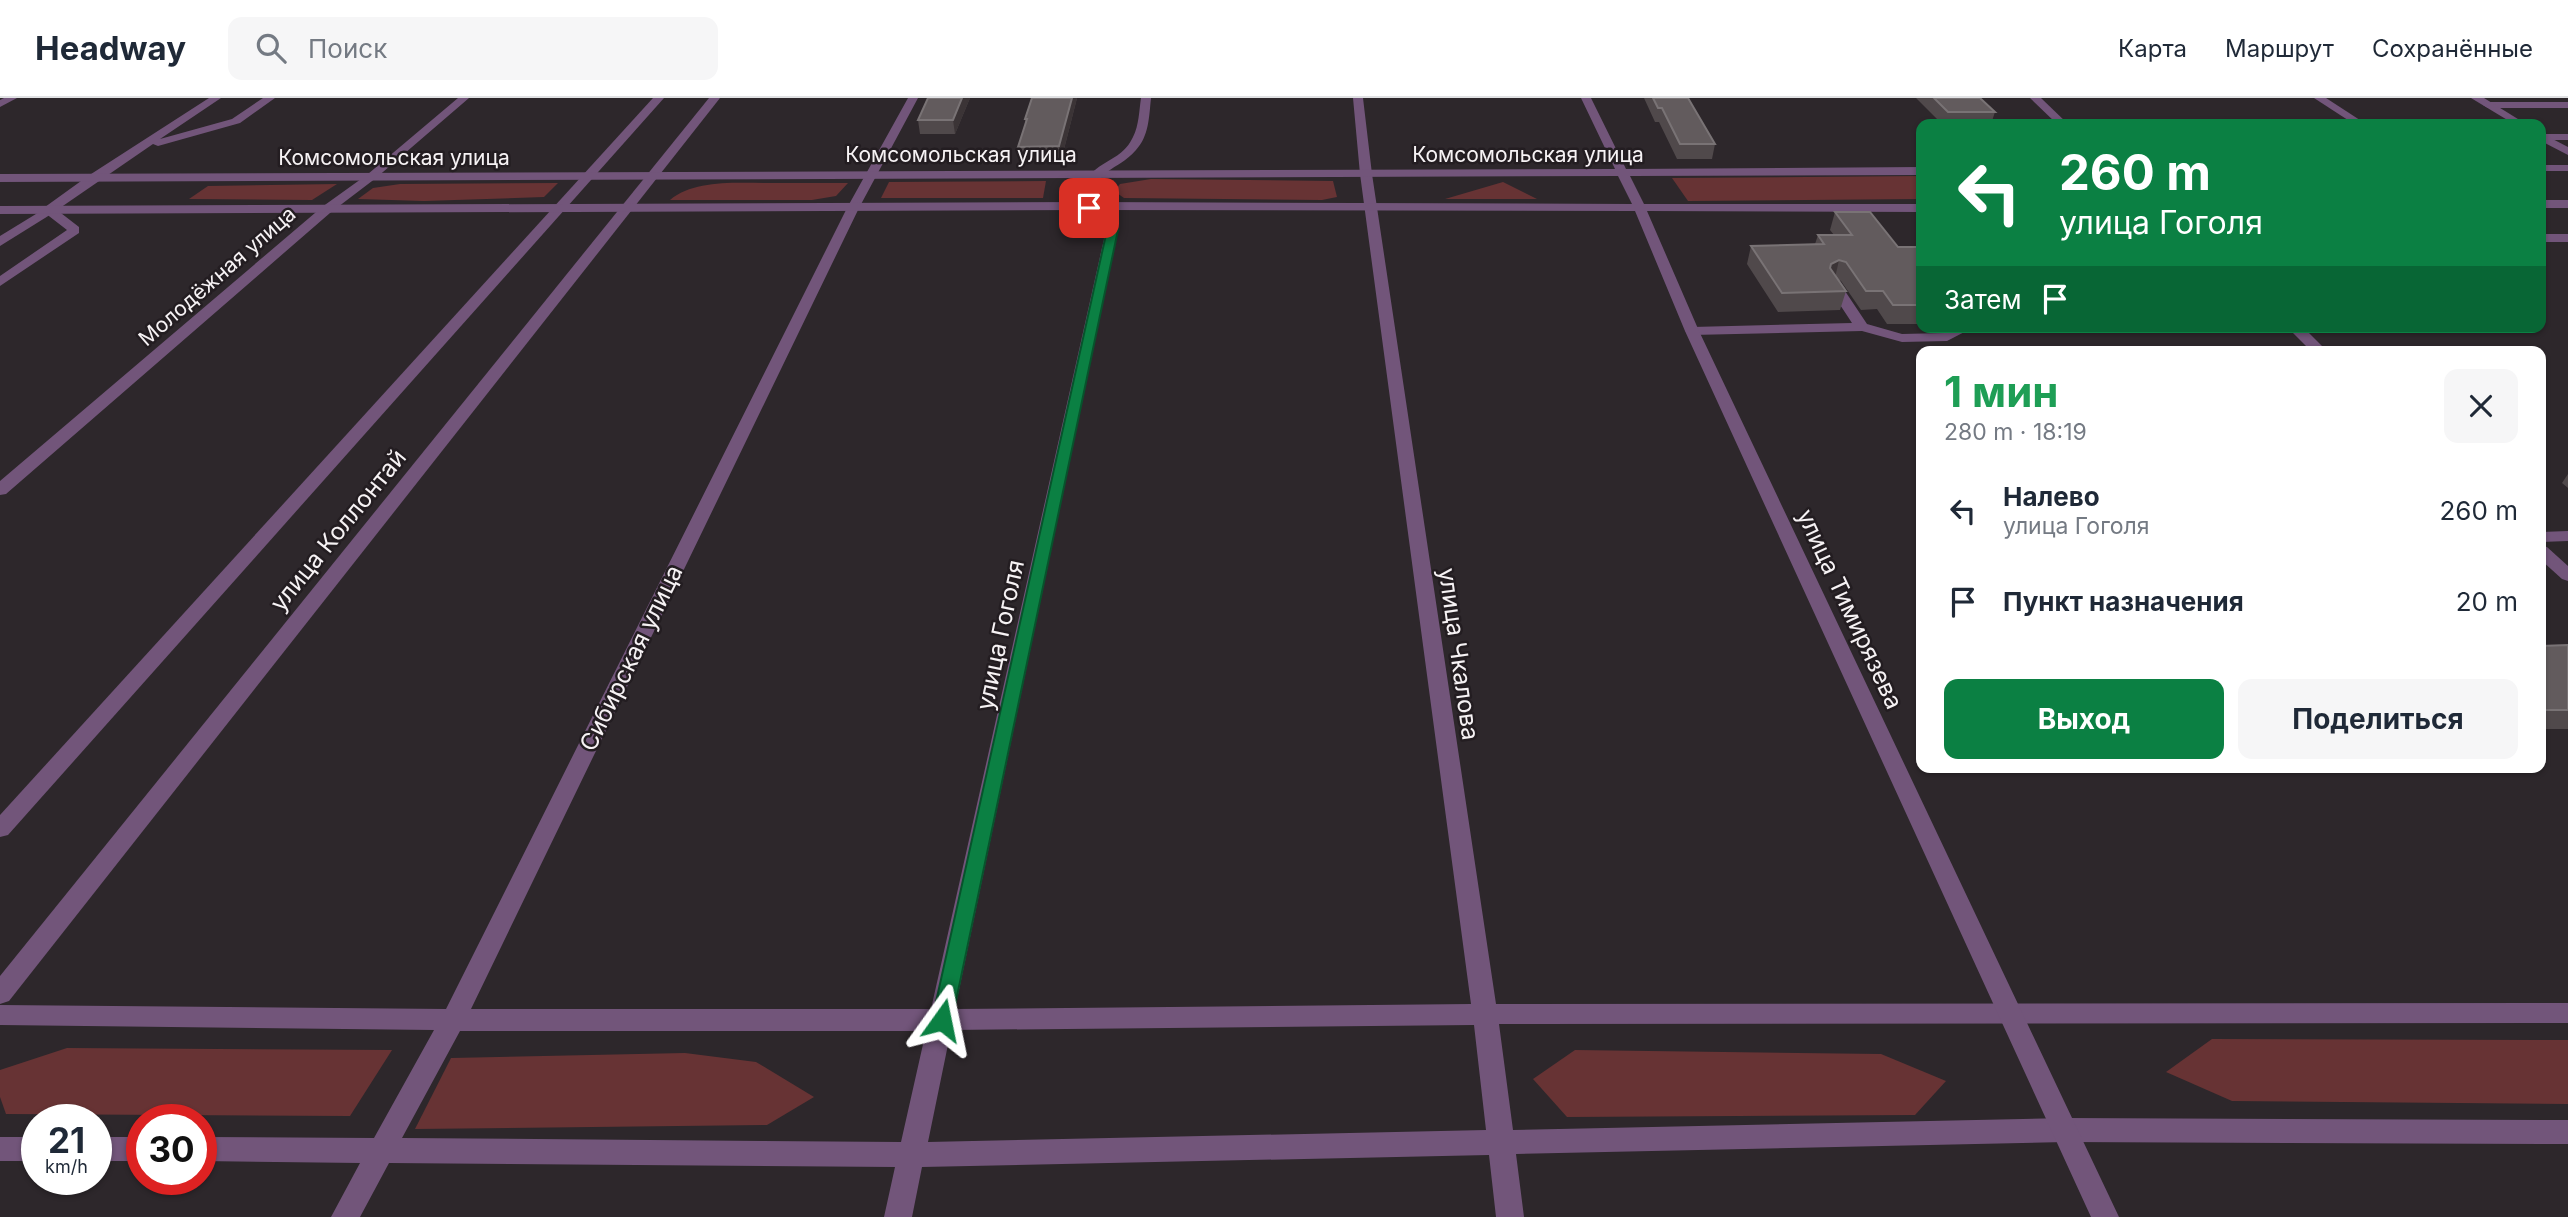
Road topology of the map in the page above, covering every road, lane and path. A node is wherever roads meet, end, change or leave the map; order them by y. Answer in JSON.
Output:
{"nodes":[{"id":1,"x":12,"y":98,"type":"edge"},
{"id":2,"x":216,"y":98,"type":"edge"},
{"id":3,"x":270,"y":98,"type":"edge"},
{"id":4,"x":464,"y":98,"type":"edge"},
{"id":5,"x":659,"y":98,"type":"edge"},
{"id":6,"x":715,"y":98,"type":"edge"},
{"id":7,"x":913,"y":98,"type":"edge"},
{"id":8,"x":1146,"y":98,"type":"edge"},
{"id":9,"x":1359,"y":98,"type":"edge"},
{"id":10,"x":1586,"y":98,"type":"edge"},
{"id":11,"x":2035,"y":98,"type":"edge"},
{"id":12,"x":2319,"y":98,"type":"edge"},
{"id":13,"x":2476,"y":98,"type":"edge"},
{"id":14,"x":0,"y":104,"type":"edge"},
{"id":15,"x":2488,"y":105,"type":"junction"},
{"id":16,"x":2568,"y":105,"type":"edge"},
{"id":17,"x":2058,"y":119,"type":"edge"},
{"id":18,"x":2353,"y":119,"type":"edge"},
{"id":19,"x":2512,"y":119,"type":"edge"},
{"id":20,"x":2546,"y":137,"type":"edge"},
{"id":21,"x":2568,"y":137,"type":"edge"},
{"id":22,"x":2546,"y":139,"type":"edge"},
{"id":23,"x":138,"y":149,"type":"junction"},
{"id":24,"x":2568,"y":152,"type":"edge"},
{"id":25,"x":2546,"y":168,"type":"edge"},
{"id":26,"x":2568,"y":168,"type":"edge"},
{"id":27,"x":1916,"y":171,"type":"edge"},
{"id":28,"x":1622,"y":172,"type":"junction"},
{"id":29,"x":872,"y":173,"type":"junction"},
{"id":30,"x":1095,"y":173,"type":"junction"},
{"id":31,"x":1366,"y":174,"type":"junction"},
{"id":32,"x":372,"y":176,"type":"junction"},
{"id":33,"x":589,"y":176,"type":"junction"},
{"id":34,"x":652,"y":176,"type":"junction"},
{"id":35,"x":0,"y":178,"type":"edge"},
{"id":36,"x":92,"y":178,"type":"junction"},
{"id":37,"x":2546,"y":204,"type":"edge"},
{"id":38,"x":2568,"y":204,"type":"edge"},
{"id":39,"x":1087,"y":206,"type":"junction"},
{"id":40,"x":1371,"y":207,"type":"junction"},
{"id":41,"x":626,"y":208,"type":"junction"},
{"id":42,"x":853,"y":208,"type":"junction"},
{"id":43,"x":1640,"y":208,"type":"junction"},
{"id":44,"x":561,"y":209,"type":"junction"},
{"id":45,"x":1916,"y":209,"type":"edge"},
{"id":46,"x":0,"y":210,"type":"edge"},
{"id":47,"x":50,"y":210,"type":"junction"},
{"id":48,"x":326,"y":210,"type":"junction"},
{"id":49,"x":2546,"y":238,"type":"edge"},
{"id":50,"x":2568,"y":238,"type":"edge"},
{"id":51,"x":0,"y":242,"type":"edge"},
{"id":52,"x":0,"y":282,"type":"edge"},
{"id":53,"x":1834,"y":285,"type":"edge"},
{"id":54,"x":1862,"y":327,"type":"junction"},
{"id":55,"x":1692,"y":331,"type":"junction"},
{"id":56,"x":1955,"y":333,"type":"edge"},
{"id":57,"x":2300,"y":333,"type":"edge"},
{"id":58,"x":2315,"y":346,"type":"edge"},
{"id":59,"x":0,"y":490,"type":"edge"},
{"id":60,"x":2568,"y":536,"type":"edge"},
{"id":61,"x":2546,"y":537,"type":"edge"},
{"id":62,"x":2546,"y":555,"type":"edge"},
{"id":63,"x":2568,"y":575,"type":"edge"},
{"id":64,"x":0,"y":829,"type":"edge"},
{"id":65,"x":0,"y":994,"type":"edge"},
{"id":66,"x":2568,"y":1013,"type":"edge"},
{"id":67,"x":1485,"y":1014,"type":"junction"},
{"id":68,"x":2012,"y":1014,"type":"junction"},
{"id":69,"x":0,"y":1015,"type":"edge"},
{"id":70,"x":453,"y":1020,"type":"junction"},
{"id":71,"x":942,"y":1020,"type":"junction"},
{"id":72,"x":2065,"y":1130,"type":"junction"},
{"id":73,"x":2568,"y":1132,"type":"edge"},
{"id":74,"x":1500,"y":1143,"type":"junction"},
{"id":75,"x":0,"y":1149,"type":"edge"},
{"id":76,"x":21,"y":1149,"type":"edge"},
{"id":77,"x":217,"y":1149,"type":"edge"},
{"id":78,"x":381,"y":1149,"type":"junction"},
{"id":79,"x":911,"y":1154,"type":"junction"},
{"id":80,"x":345,"y":1217,"type":"edge"},
{"id":81,"x":898,"y":1217,"type":"edge"},
{"id":82,"x":1510,"y":1217,"type":"edge"},
{"id":83,"x":2105,"y":1217,"type":"edge"}],
"edges":[{"from":1,"to":14,"type":"street"},
{"from":2,"to":23,"type":"street"},
{"from":3,"to":23,"type":"street"},
{"from":4,"to":32,"type":"street","name":"Молодёжная улица"},
{"from":5,"to":33,"type":"street","name":"улица Коллонтай"},
{"from":6,"to":34,"type":"street","name":"улица Коллонтай"},
{"from":7,"to":29,"type":"street","name":"Сибирская улица"},
{"from":8,"to":30,"type":"street"},
{"from":9,"to":31,"type":"street","name":"улица Чкалова"},
{"from":10,"to":28,"type":"street","name":"улица Тимирязева"},
{"from":11,"to":17,"type":"street"},
{"from":12,"to":18,"type":"street"},
{"from":13,"to":15,"type":"street"},
{"from":15,"to":16,"type":"street"},
{"from":15,"to":19,"type":"street"},
{"from":20,"to":21,"type":"street"},
{"from":22,"to":24,"type":"street"},
{"from":23,"to":36,"type":"street"},
{"from":25,"to":26,"type":"street"},
{"from":27,"to":28,"type":"street","name":"Комсомольская улица"},
{"from":28,"to":31,"type":"street","name":"Комсомольская улица"},
{"from":28,"to":43,"type":"street","name":"улица Тимирязева"},
{"from":29,"to":30,"type":"street","name":"Комсомольская улица"},
{"from":29,"to":34,"type":"street","name":"Комсомольская улица"},
{"from":29,"to":42,"type":"street","name":"Сибирская улица"},
{"from":30,"to":31,"type":"street","name":"Комсомольская улица"},
{"from":30,"to":39,"type":"street"},
{"from":31,"to":40,"type":"street","name":"улица Чкалова"},
{"from":32,"to":33,"type":"street","name":"Комсомольская улица"},
{"from":32,"to":36,"type":"street","name":"Комсомольская улица"},
{"from":32,"to":48,"type":"street","name":"Молодёжная улица"},
{"from":33,"to":34,"type":"street","name":"Комсомольская улица"},
{"from":33,"to":44,"type":"street","name":"улица Коллонтай"},
{"from":34,"to":41,"type":"street","name":"улица Коллонтай"},
{"from":35,"to":36,"type":"street","name":"Комсомольская улица"},
{"from":36,"to":47,"type":"street"},
{"from":37,"to":38,"type":"street"},
{"from":39,"to":40,"type":"street"},
{"from":39,"to":42,"type":"street"},
{"from":39,"to":71,"type":"street","name":"улица Гоголя"},
{"from":40,"to":43,"type":"street"},
{"from":40,"to":67,"type":"street","name":"улица Чкалова"},
{"from":41,"to":42,"type":"street"},
{"from":41,"to":44,"type":"street"},
{"from":41,"to":65,"type":"street","name":"улица Коллонтай"},
{"from":42,"to":70,"type":"street","name":"Сибирская улица"},
{"from":43,"to":45,"type":"street"},
{"from":43,"to":55,"type":"street","name":"улица Тимирязева"},
{"from":44,"to":48,"type":"street"},
{"from":44,"to":64,"type":"street","name":"улица Коллонтай"},
{"from":46,"to":47,"type":"street"},
{"from":47,"to":48,"type":"street"},
{"from":47,"to":51,"type":"street"},
{"from":47,"to":52,"type":"street"},
{"from":48,"to":59,"type":"street","name":"Молодёжная улица"},
{"from":49,"to":50,"type":"street"},
{"from":53,"to":54,"type":"street"},
{"from":54,"to":55,"type":"street"},
{"from":54,"to":56,"type":"street"},
{"from":55,"to":68,"type":"street","name":"улица Тимирязева"},
{"from":57,"to":58,"type":"street"},
{"from":60,"to":61,"type":"street"},
{"from":62,"to":63,"type":"street"},
{"from":66,"to":68,"type":"street"},
{"from":67,"to":68,"type":"street"},
{"from":67,"to":71,"type":"street"},
{"from":67,"to":74,"type":"street","name":"улица Чкалова"},
{"from":68,"to":72,"type":"street","name":"улица Тимирязева"},
{"from":69,"to":70,"type":"street"},
{"from":70,"to":71,"type":"street"},
{"from":70,"to":78,"type":"street","name":"Сибирская улица"},
{"from":71,"to":79,"type":"street","name":"улица Гоголя"},
{"from":72,"to":73,"type":"street"},
{"from":72,"to":74,"type":"street"},
{"from":72,"to":83,"type":"street","name":"улица Тимирязева"},
{"from":74,"to":79,"type":"street"},
{"from":74,"to":82,"type":"street","name":"улица Чкалова"},
{"from":75,"to":76,"type":"street"},
{"from":77,"to":78,"type":"street"},
{"from":78,"to":79,"type":"street"},
{"from":78,"to":80,"type":"street","name":"Сибирская улица"},
{"from":79,"to":81,"type":"street","name":"улица Гоголя"}]}
